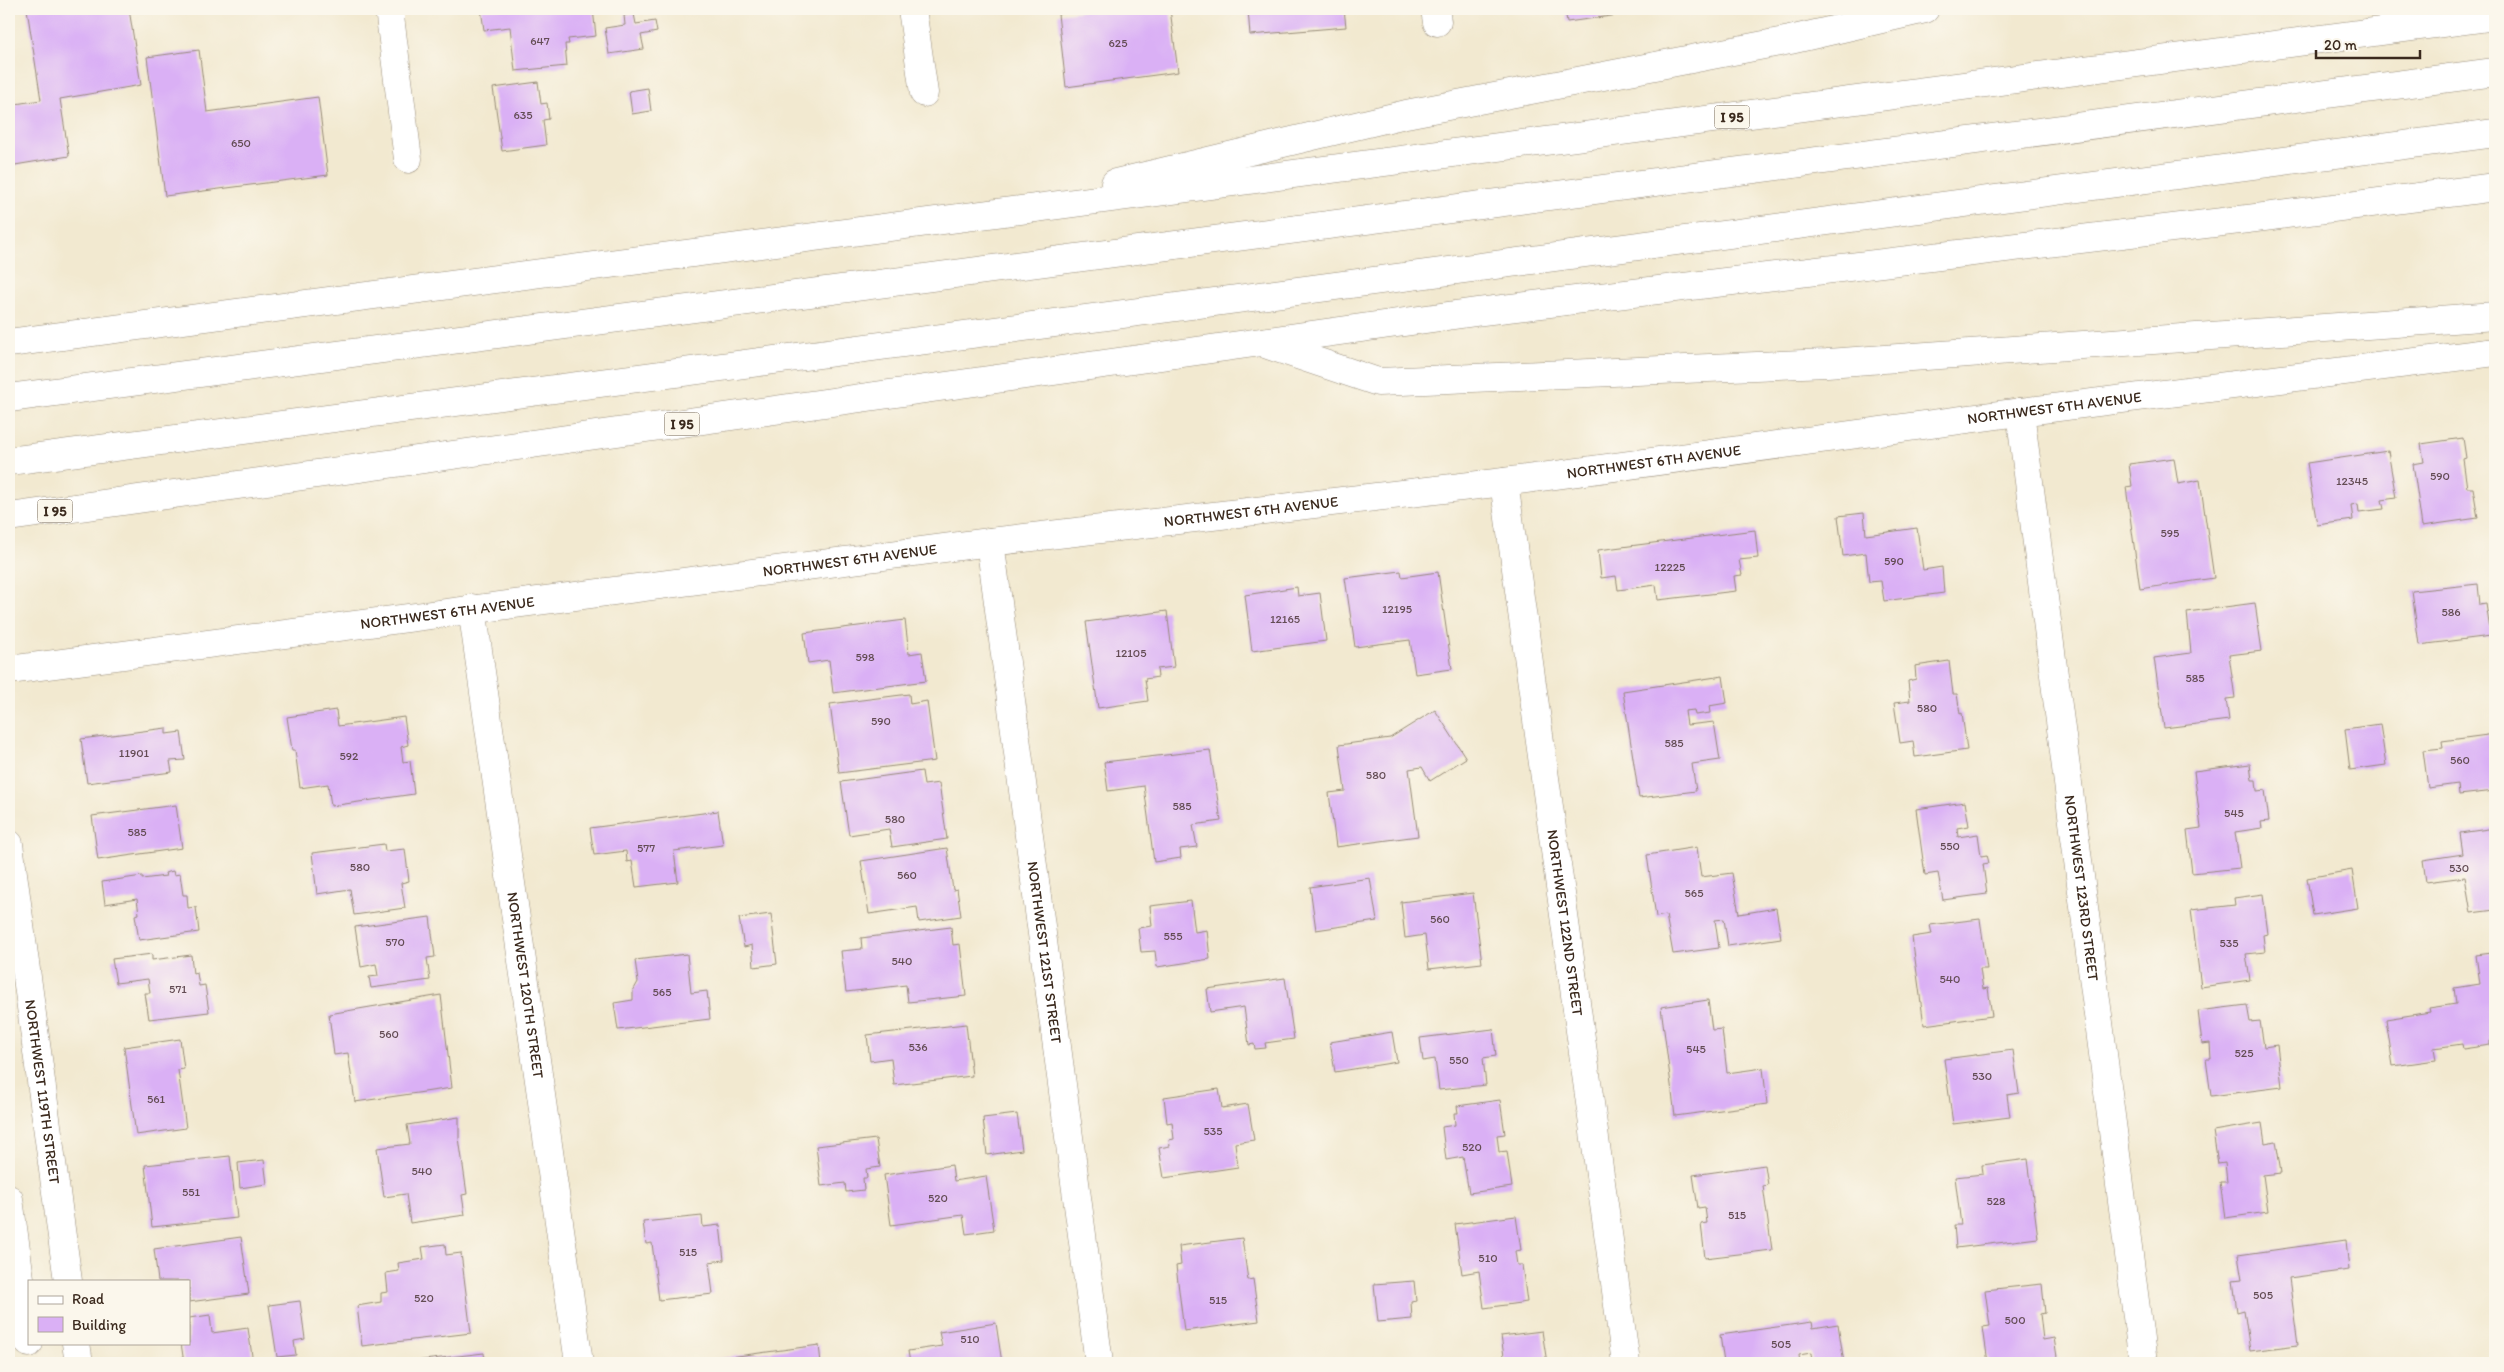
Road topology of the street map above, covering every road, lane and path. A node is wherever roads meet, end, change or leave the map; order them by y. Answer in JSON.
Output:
{"nodes":[{"id":1,"x":389,"y":9,"type":"edge"},
{"id":2,"x":912,"y":9,"type":"edge"},
{"id":3,"x":1925,"y":9,"type":"edge"},
{"id":4,"x":2495,"y":16,"type":"edge"},
{"id":5,"x":2495,"y":72,"type":"edge"},
{"id":6,"x":924,"y":94,"type":"dead end"},
{"id":7,"x":2495,"y":133,"type":"edge"},
{"id":8,"x":408,"y":159,"type":"dead end"},
{"id":9,"x":2495,"y":187,"type":"edge"},
{"id":10,"x":968,"y":218,"type":"junction"},
{"id":11,"x":2495,"y":316,"type":"edge"},
{"id":12,"x":9,"y":343,"type":"edge"},
{"id":13,"x":1262,"y":344,"type":"junction"},
{"id":14,"x":2495,"y":352,"type":"edge"},
{"id":15,"x":9,"y":398,"type":"edge"},
{"id":16,"x":2020,"y":412,"type":"junction"},
{"id":17,"x":9,"y":461,"type":"edge"},
{"id":18,"x":1504,"y":482,"type":"junction"},
{"id":19,"x":9,"y":516,"type":"edge"},
{"id":20,"x":990,"y":542,"type":"junction"},
{"id":21,"x":472,"y":608,"type":"junction"},
{"id":22,"x":9,"y":670,"type":"edge"},
{"id":23,"x":9,"y":844,"type":"edge"},
{"id":24,"x":9,"y":1199,"type":"edge"},
{"id":25,"x":68,"y":1280,"type":"edge"},
{"id":26,"x":28,"y":1336,"type":"edge"},
{"id":27,"x":29,"y":1344,"type":"edge"},
{"id":28,"x":76,"y":1344,"type":"edge"},
{"id":29,"x":32,"y":1363,"type":"edge"},
{"id":30,"x":79,"y":1363,"type":"edge"},
{"id":31,"x":579,"y":1363,"type":"edge"},
{"id":32,"x":1099,"y":1363,"type":"edge"},
{"id":33,"x":1626,"y":1363,"type":"edge"},
{"id":34,"x":2143,"y":1363,"type":"edge"}],
"edges":[{"from":1,"to":8,"type":"main road"},
{"from":2,"to":6,"type":"main road"},
{"from":3,"to":10,"type":"main road"},
{"from":4,"to":10,"type":"main road","number":"I 95"},
{"from":5,"to":15,"type":"main road"},
{"from":7,"to":17,"type":"main road"},
{"from":9,"to":13,"type":"main road","number":"I 95"},
{"from":10,"to":12,"type":"main road","number":"I 95"},
{"from":11,"to":13,"type":"main road"},
{"from":13,"to":19,"type":"main road","number":"I 95"},
{"from":14,"to":16,"type":"main road","name":"NORTHWEST 6TH AVENUE"},
{"from":16,"to":18,"type":"main road","name":"NORTHWEST 6TH AVENUE"},
{"from":16,"to":34,"type":"main road","name":"NORTHWEST 123RD STREET"},
{"from":18,"to":20,"type":"main road","name":"NORTHWEST 6TH AVENUE"},
{"from":18,"to":33,"type":"main road","name":"NORTHWEST 122ND STREET"},
{"from":20,"to":21,"type":"main road","name":"NORTHWEST 6TH AVENUE"},
{"from":20,"to":32,"type":"main road","name":"NORTHWEST 121ST STREET"},
{"from":21,"to":22,"type":"main road","name":"NORTHWEST 6TH AVENUE"},
{"from":21,"to":31,"type":"main road","name":"NORTHWEST 120TH STREET"},
{"from":23,"to":25,"type":"main road","name":"NORTHWEST 119TH STREET"},
{"from":24,"to":26,"type":"main road"},
{"from":27,"to":29,"type":"main road"},
{"from":28,"to":30,"type":"main road"}]}
